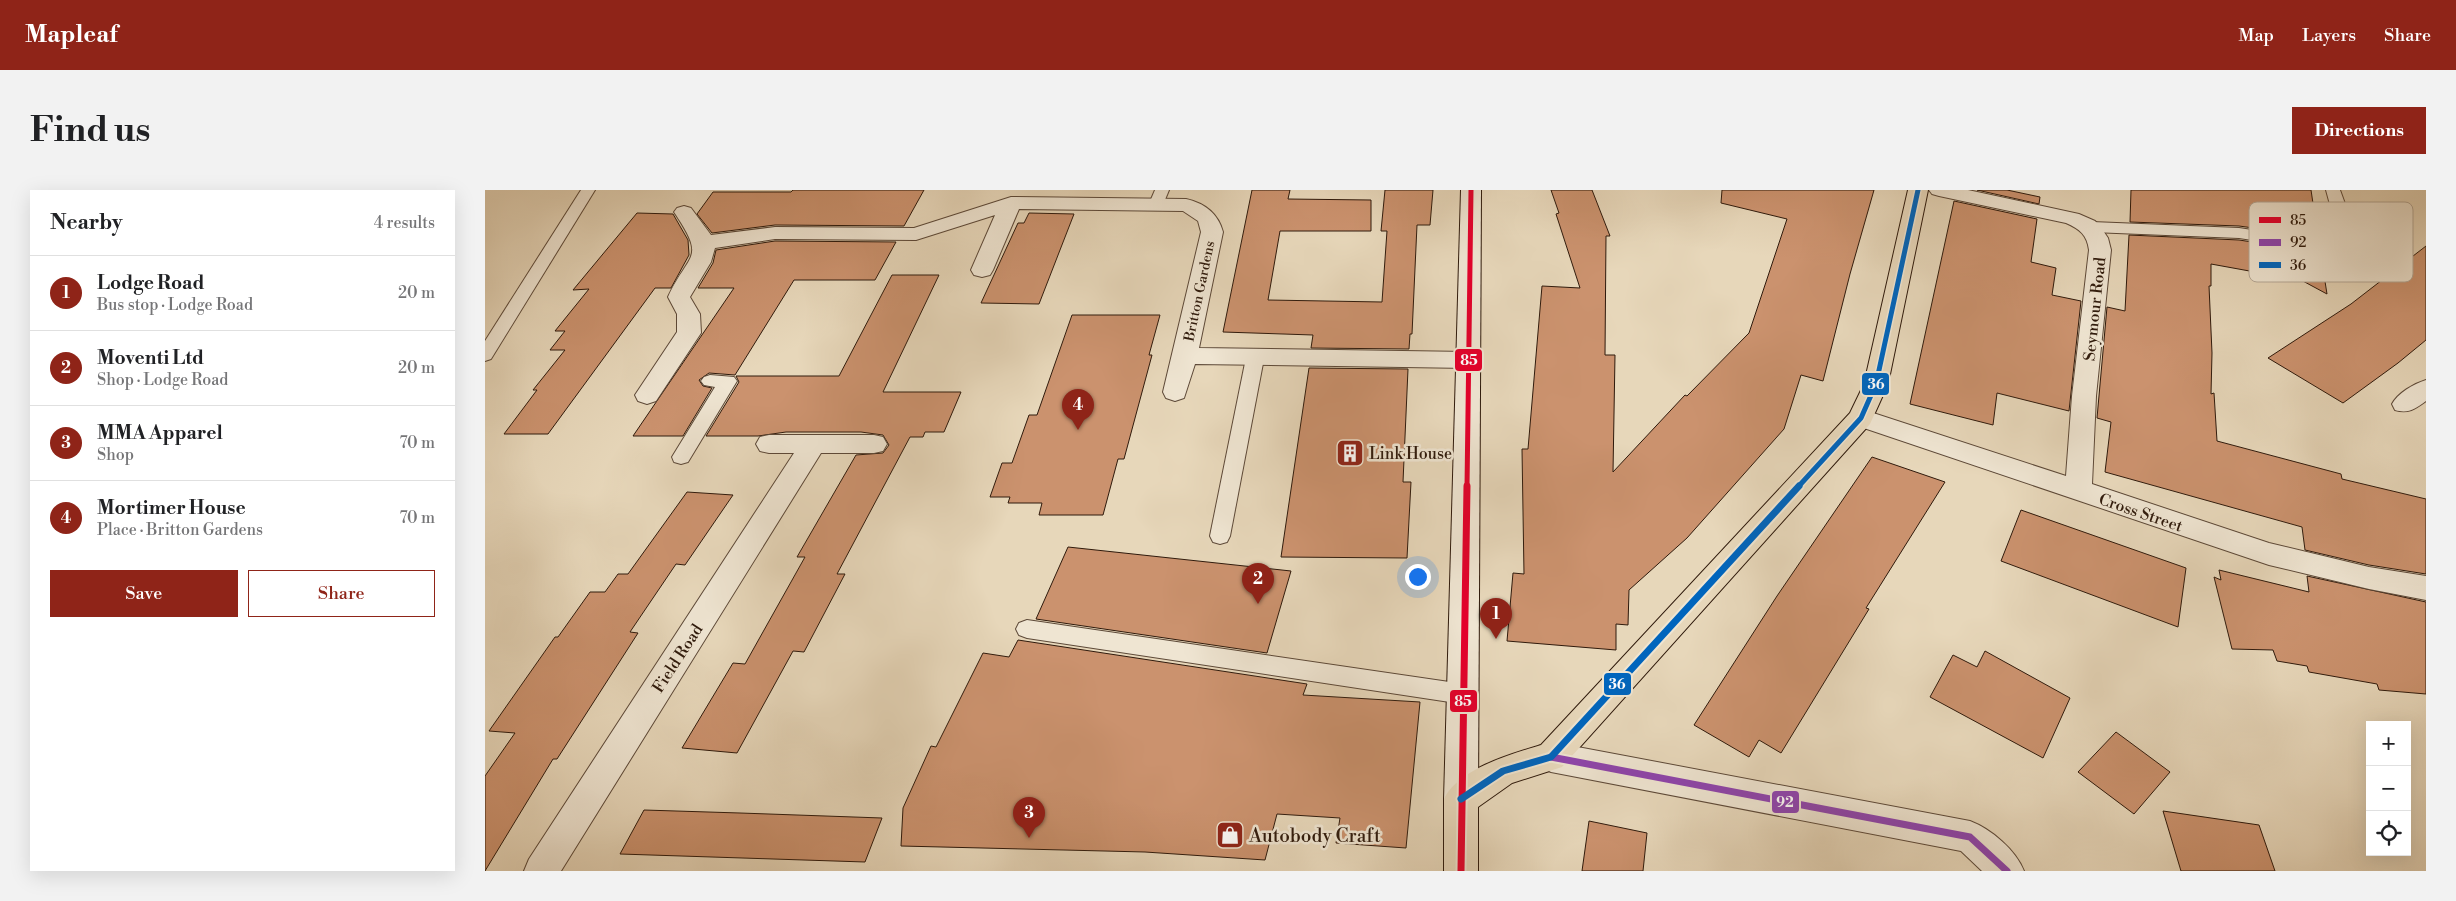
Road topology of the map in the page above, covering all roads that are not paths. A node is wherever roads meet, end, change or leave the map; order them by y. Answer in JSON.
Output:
{"nodes":[{"id":1,"x":588,"y":190,"type":"edge"},
{"id":2,"x":1471,"y":190,"type":"edge"},
{"id":3,"x":1917,"y":190,"type":"edge"},
{"id":4,"x":1939,"y":190,"type":"edge"},
{"id":5,"x":2333,"y":190,"type":"edge"},
{"id":6,"x":1160,"y":197,"type":"edge"},
{"id":7,"x":2337,"y":202,"type":"edge"},
{"id":8,"x":1011,"y":203,"type":"junction"},
{"id":9,"x":684,"y":212,"type":"dead end"},
{"id":10,"x":2092,"y":227,"type":"junction"},
{"id":11,"x":2249,"y":234,"type":"edge"},
{"id":12,"x":704,"y":243,"type":"junction"},
{"id":13,"x":982,"y":270,"type":"dead end"},
{"id":14,"x":485,"y":355,"type":"edge"},
{"id":15,"x":1185,"y":356,"type":"junction"},
{"id":16,"x":1255,"y":358,"type":"junction"},
{"id":17,"x":1469,"y":360,"type":"junction"},
{"id":18,"x":710,"y":381,"type":"dead end"},
{"id":19,"x":659,"y":385,"type":"dead end"},
{"id":20,"x":2426,"y":389,"type":"edge"},
{"id":21,"x":1175,"y":392,"type":"dead end"},
{"id":22,"x":2404,"y":404,"type":"dead end"},
{"id":23,"x":1861,"y":418,"type":"junction"},
{"id":24,"x":769,"y":444,"type":"dead end"},
{"id":25,"x":814,"y":444,"type":"junction"},
{"id":26,"x":874,"y":444,"type":"dead end"},
{"id":27,"x":681,"y":457,"type":"dead end"},
{"id":28,"x":2078,"y":490,"type":"junction"},
{"id":29,"x":1220,"y":536,"type":"dead end"},
{"id":30,"x":2426,"y":588,"type":"edge"},
{"id":31,"x":1027,"y":629,"type":"dead end"},
{"id":32,"x":1463,"y":694,"type":"junction"},
{"id":33,"x":1551,"y":757,"type":"junction"},
{"id":34,"x":1461,"y":799,"type":"junction"},
{"id":35,"x":541,"y":871,"type":"edge"},
{"id":36,"x":1461,"y":871,"type":"edge"},
{"id":37,"x":2007,"y":871,"type":"edge"}],
"edges":[{"from":1,"to":14,"type":"lane"},
{"from":2,"to":17,"type":"street"},
{"from":3,"to":23,"type":"main road"},
{"from":4,"to":10,"type":"street"},
{"from":5,"to":7,"type":"lane"},
{"from":6,"to":8,"type":"street","name":"Britton Gardens"},
{"from":6,"to":15,"type":"street","name":"Britton Gardens"},
{"from":8,"to":12,"type":"street","name":"Britton Gardens"},
{"from":8,"to":13,"type":"street"},
{"from":9,"to":12,"type":"street"},
{"from":10,"to":11,"type":"lane"},
{"from":10,"to":28,"type":"street","name":"Seymour Road"},
{"from":12,"to":19,"type":"street"},
{"from":15,"to":16,"type":"street","name":"Britton Gardens"},
{"from":15,"to":21,"type":"street","name":"Britton Gardens"},
{"from":16,"to":17,"type":"street","name":"Britton Gardens"},
{"from":16,"to":29,"type":"lane"},
{"from":17,"to":32,"type":"street"},
{"from":18,"to":27,"type":"lane"},
{"from":20,"to":22,"type":"street"},
{"from":23,"to":28,"type":"street","name":"Cross Street"},
{"from":23,"to":33,"type":"main road"},
{"from":24,"to":25,"type":"street"},
{"from":25,"to":26,"type":"street"},
{"from":25,"to":35,"type":"street","name":"Field Road"},
{"from":28,"to":30,"type":"street","name":"Cross Street"},
{"from":31,"to":32,"type":"lane"},
{"from":32,"to":34,"type":"street"},
{"from":33,"to":34,"type":"main road"},
{"from":33,"to":37,"type":"street"},
{"from":34,"to":36,"type":"main road"}]}
